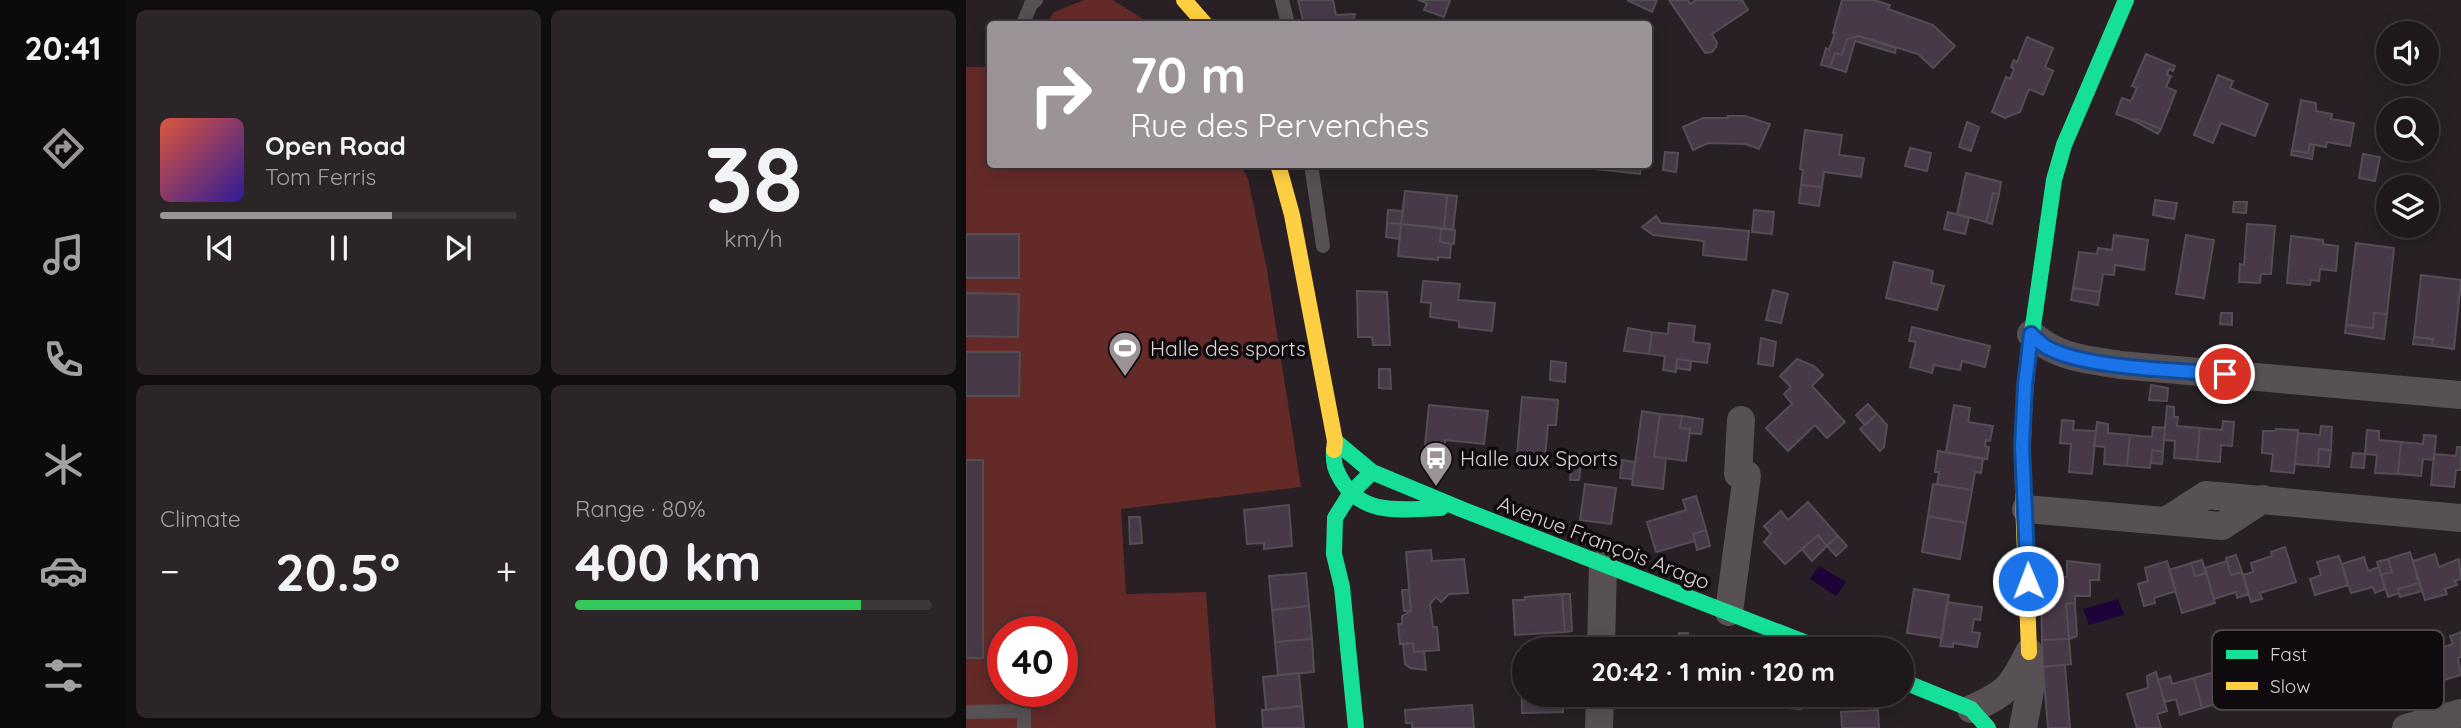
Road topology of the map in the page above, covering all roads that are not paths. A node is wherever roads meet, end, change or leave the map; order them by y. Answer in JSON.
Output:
{"nodes":[{"id":1,"x":1036,"y":0,"type":"edge"},
{"id":2,"x":1184,"y":0,"type":"edge"},
{"id":3,"x":1282,"y":0,"type":"edge"},
{"id":4,"x":2126,"y":0,"type":"edge"},
{"id":5,"x":1210,"y":20,"type":"edge"},
{"id":6,"x":1024,"y":21,"type":"edge"},
{"id":7,"x":1287,"y":21,"type":"edge"},
{"id":8,"x":1279,"y":168,"type":"edge"},
{"id":9,"x":1312,"y":168,"type":"edge"},
{"id":10,"x":1323,"y":246,"type":"dead end"},
{"id":11,"x":2031,"y":334,"type":"junction"},
{"id":12,"x":2461,"y":395,"type":"edge"},
{"id":13,"x":1741,"y":421,"type":"dead end"},
{"id":14,"x":1335,"y":441,"type":"junction"},
{"id":15,"x":1372,"y":472,"type":"junction"},
{"id":16,"x":1350,"y":494,"type":"junction"},
{"id":17,"x":1461,"y":509,"type":"junction"},
{"id":18,"x":2026,"y":509,"type":"junction"},
{"id":19,"x":1362,"y":515,"type":"junction"},
{"id":20,"x":2461,"y":518,"type":"edge"},
{"id":21,"x":1603,"y":563,"type":"junction"},
{"id":22,"x":1342,"y":587,"type":"junction"},
{"id":23,"x":1729,"y":612,"type":"junction"},
{"id":24,"x":1601,"y":637,"type":"edge"},
{"id":25,"x":1792,"y":637,"type":"edge"},
{"id":26,"x":2029,"y":652,"type":"junction"},
{"id":27,"x":1914,"y":687,"type":"edge"},
{"id":28,"x":1024,"y":707,"type":"edge"},
{"id":29,"x":1600,"y":707,"type":"edge"},
{"id":30,"x":1024,"y":711,"type":"junction"},
{"id":31,"x":966,"y":712,"type":"edge"},
{"id":32,"x":2461,"y":713,"type":"edge"},
{"id":33,"x":1980,"y":718,"type":"edge"},
{"id":34,"x":1024,"y":728,"type":"edge"},
{"id":35,"x":1356,"y":728,"type":"edge"},
{"id":36,"x":1599,"y":728,"type":"edge"},
{"id":37,"x":2023,"y":728,"type":"edge"},
{"id":38,"x":2406,"y":728,"type":"edge"}],
"edges":[{"from":1,"to":6,"type":"lane"},
{"from":2,"to":5,"type":"main road"},
{"from":3,"to":7,"type":"lane"},
{"from":4,"to":11,"type":"main road"},
{"from":8,"to":14,"type":"main road"},
{"from":9,"to":10,"type":"lane"},
{"from":11,"to":12,"type":"street"},
{"from":11,"to":18,"type":"main road"},
{"from":13,"to":23,"type":"street"},
{"from":14,"to":15,"type":"main road","name":"Avenue François Arago"},
{"from":14,"to":16,"type":"main road"},
{"from":15,"to":16,"type":"main road"},
{"from":15,"to":17,"type":"main road","name":"Avenue François Arago"},
{"from":15,"to":19,"type":"main road"},
{"from":16,"to":19,"type":"main road"},
{"from":16,"to":22,"type":"main road"},
{"from":17,"to":19,"type":"main road"},
{"from":17,"to":21,"type":"main road","name":"Avenue François Arago"},
{"from":18,"to":20,"type":"street"},
{"from":18,"to":26,"type":"main road"},
{"from":19,"to":22,"type":"main road"},
{"from":21,"to":23,"type":"main road","name":"Avenue François Arago"},
{"from":21,"to":24,"type":"street"},
{"from":22,"to":35,"type":"main road"},
{"from":23,"to":25,"type":"main road","name":"Avenue François Arago"},
{"from":26,"to":33,"type":"street"},
{"from":26,"to":37,"type":"street"},
{"from":27,"to":33,"type":"main road"},
{"from":28,"to":30,"type":"lane"},
{"from":29,"to":36,"type":"street"},
{"from":30,"to":31,"type":"lane"},
{"from":30,"to":34,"type":"lane"},
{"from":32,"to":38,"type":"street"}]}
